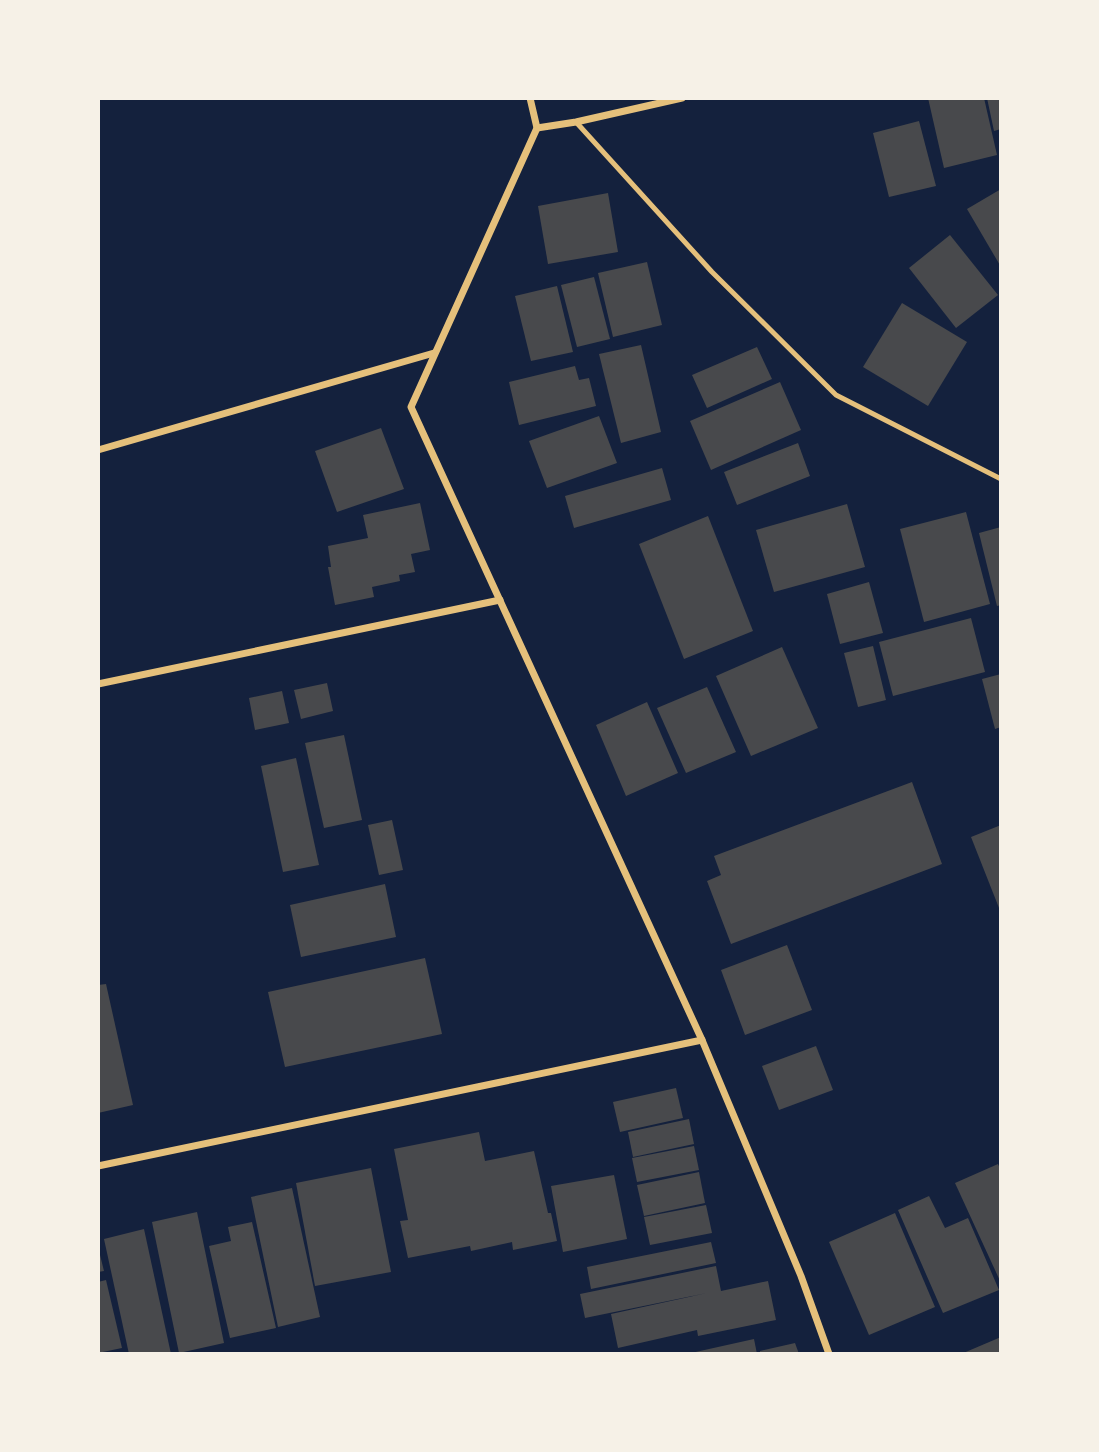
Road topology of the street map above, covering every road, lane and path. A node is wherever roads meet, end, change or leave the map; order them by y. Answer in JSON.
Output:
{"nodes":[{"id":1,"x":530,"y":98,"type":"edge"},
{"id":2,"x":682,"y":98,"type":"edge"},
{"id":3,"x":576,"y":122,"type":"junction"},
{"id":4,"x":537,"y":128,"type":"junction"},
{"id":5,"x":434,"y":353,"type":"junction"},
{"id":6,"x":98,"y":450,"type":"edge"},
{"id":7,"x":1001,"y":479,"type":"edge"},
{"id":8,"x":500,"y":600,"type":"junction"},
{"id":9,"x":98,"y":684,"type":"edge"},
{"id":10,"x":702,"y":1040,"type":"junction"},
{"id":11,"x":98,"y":1166,"type":"edge"},
{"id":12,"x":830,"y":1354,"type":"edge"}],
"edges":[{"from":1,"to":4,"type":"street"},
{"from":2,"to":3,"type":"street"},
{"from":3,"to":4,"type":"street"},
{"from":3,"to":7,"type":"lane"},
{"from":4,"to":5,"type":"street"},
{"from":5,"to":6,"type":"street"},
{"from":5,"to":8,"type":"street"},
{"from":8,"to":9,"type":"street"},
{"from":8,"to":10,"type":"street"},
{"from":10,"to":11,"type":"street"},
{"from":10,"to":12,"type":"street"}]}
